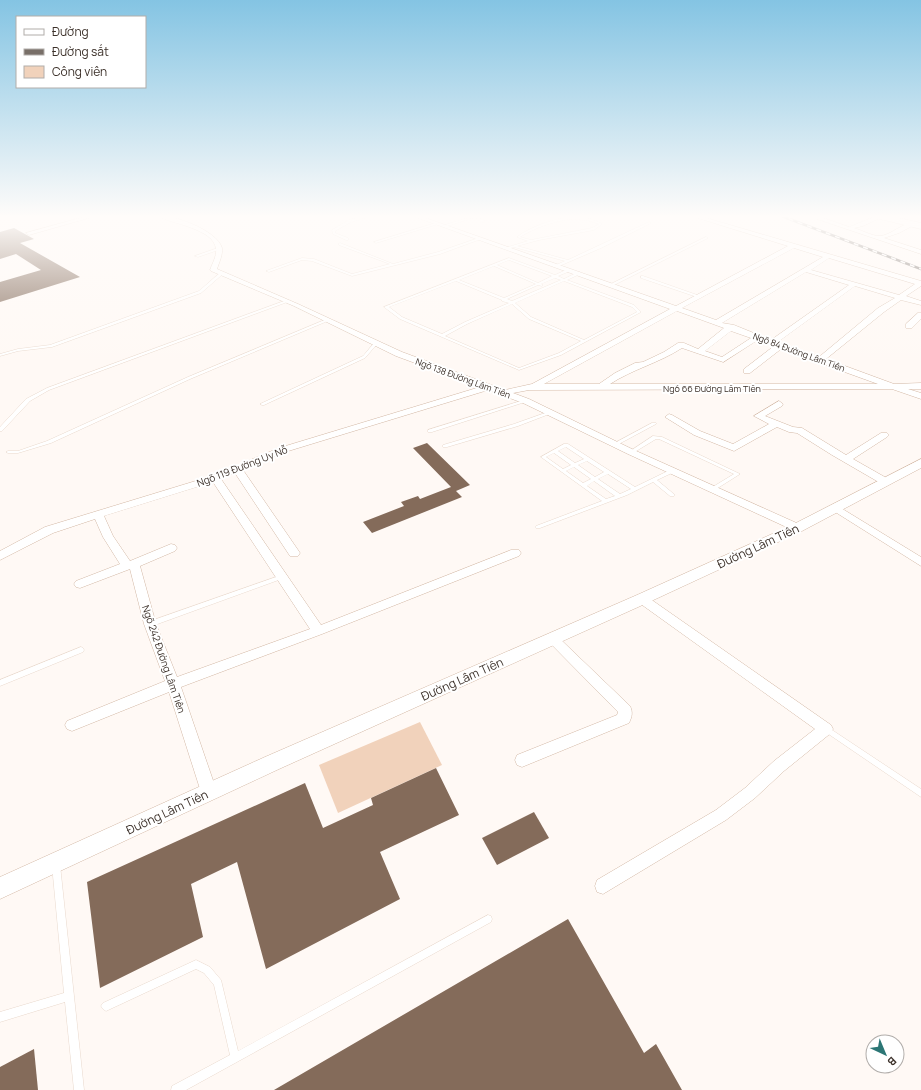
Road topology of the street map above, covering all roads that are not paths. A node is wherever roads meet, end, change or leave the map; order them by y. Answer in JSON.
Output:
{"nodes":[{"id":1,"x":214,"y":266,"type":"edge"},
{"id":2,"x":281,"y":266,"type":"edge"},
{"id":3,"x":328,"y":266,"type":"edge"},
{"id":4,"x":385,"y":266,"type":"edge"},
{"id":5,"x":492,"y":266,"type":"edge"},
{"id":6,"x":496,"y":266,"type":"edge"},
{"id":7,"x":528,"y":266,"type":"edge"},
{"id":8,"x":557,"y":266,"type":"edge"},
{"id":9,"x":650,"y":266,"type":"edge"},
{"id":10,"x":755,"y":266,"type":"edge"},
{"id":11,"x":812,"y":266,"type":"edge"},
{"id":12,"x":861,"y":266,"type":"edge"},
{"id":13,"x":268,"y":270,"type":"dead end"},
{"id":14,"x":569,"y":270,"type":"junction"},
{"id":15,"x":805,"y":270,"type":"junction"},
{"id":16,"x":222,"y":273,"type":"junction"},
{"id":17,"x":579,"y":273,"type":"junction"},
{"id":18,"x":556,"y":276,"type":"junction"},
{"id":19,"x":642,"y":277,"type":"dead end"},
{"id":20,"x":456,"y":280,"type":"junction"},
{"id":21,"x":565,"y":280,"type":"junction"},
{"id":22,"x":539,"y":284,"type":"junction"},
{"id":23,"x":921,"y":284,"type":"edge"},
{"id":24,"x":611,"y":285,"type":"junction"},
{"id":25,"x":853,"y":285,"type":"junction"},
{"id":26,"x":548,"y":288,"type":"junction"},
{"id":27,"x":698,"y":296,"type":"junction"},
{"id":28,"x":900,"y":297,"type":"junction"},
{"id":29,"x":504,"y":300,"type":"junction"},
{"id":30,"x":288,"y":301,"type":"junction"},
{"id":31,"x":513,"y":303,"type":"junction"},
{"id":32,"x":921,"y":303,"type":"edge"},
{"id":33,"x":676,"y":308,"type":"junction"},
{"id":34,"x":921,"y":315,"type":"edge"},
{"id":35,"x":328,"y":320,"type":"junction"},
{"id":36,"x":718,"y":322,"type":"junction"},
{"id":37,"x":909,"y":326,"type":"dead end"},
{"id":38,"x":731,"y":327,"type":"junction"},
{"id":39,"x":442,"y":336,"type":"junction"},
{"id":40,"x":758,"y":337,"type":"junction"},
{"id":41,"x":584,"y":341,"type":"junction"},
{"id":42,"x":773,"y":342,"type":"junction"},
{"id":43,"x":376,"y":343,"type":"junction"},
{"id":44,"x":781,"y":345,"type":"junction"},
{"id":45,"x":699,"y":352,"type":"junction"},
{"id":46,"x":0,"y":355,"type":"edge"},
{"id":47,"x":820,"y":360,"type":"junction"},
{"id":48,"x":747,"y":371,"type":"dead end"},
{"id":49,"x":896,"y":386,"type":"junction"},
{"id":50,"x":921,"y":386,"type":"edge"},
{"id":51,"x":488,"y":387,"type":"junction"},
{"id":52,"x":532,"y":387,"type":"junction"},
{"id":53,"x":599,"y":388,"type":"junction"},
{"id":54,"x":504,"y":393,"type":"junction"},
{"id":55,"x":921,"y":396,"type":"edge"},
{"id":56,"x":526,"y":401,"type":"junction"},
{"id":57,"x":262,"y":404,"type":"dead end"},
{"id":58,"x":779,"y":404,"type":"dead end"},
{"id":59,"x":550,"y":413,"type":"junction"},
{"id":60,"x":669,"y":417,"type":"dead end"},
{"id":61,"x":777,"y":423,"type":"junction"},
{"id":62,"x":654,"y":424,"type":"dead end"},
{"id":63,"x":0,"y":430,"type":"edge"},
{"id":64,"x":430,"y":431,"type":"dead end"},
{"id":65,"x":884,"y":434,"type":"dead end"},
{"id":66,"x":615,"y":444,"type":"junction"},
{"id":67,"x":445,"y":446,"type":"dead end"},
{"id":68,"x":554,"y":451,"type":"junction"},
{"id":69,"x":8,"y":452,"type":"dead end"},
{"id":70,"x":631,"y":452,"type":"junction"},
{"id":71,"x":587,"y":459,"type":"junction"},
{"id":72,"x":846,"y":460,"type":"junction"},
{"id":73,"x":921,"y":464,"type":"edge"},
{"id":74,"x":575,"y":465,"type":"junction"},
{"id":75,"x":236,"y":469,"type":"junction"},
{"id":76,"x":563,"y":471,"type":"junction"},
{"id":77,"x":672,"y":471,"type":"junction"},
{"id":78,"x":608,"y":472,"type":"junction"},
{"id":79,"x":215,"y":478,"type":"junction"},
{"id":80,"x":596,"y":479,"type":"junction"},
{"id":81,"x":653,"y":480,"type":"junction"},
{"id":82,"x":886,"y":482,"type":"junction"},
{"id":83,"x":584,"y":485,"type":"junction"},
{"id":84,"x":634,"y":489,"type":"junction"},
{"id":85,"x":713,"y":490,"type":"junction"},
{"id":86,"x":672,"y":495,"type":"dead end"},
{"id":87,"x":619,"y":496,"type":"junction"},
{"id":88,"x":605,"y":501,"type":"junction"},
{"id":89,"x":836,"y":508,"type":"junction"},
{"id":90,"x":98,"y":515,"type":"junction"},
{"id":91,"x":538,"y":527,"type":"dead end"},
{"id":92,"x":797,"y":528,"type":"junction"},
{"id":93,"x":171,"y":548,"type":"dead end"},
{"id":94,"x":294,"y":553,"type":"dead end"},
{"id":95,"x":515,"y":554,"type":"dead end"},
{"id":96,"x":0,"y":556,"type":"edge"},
{"id":97,"x":921,"y":562,"type":"edge"},
{"id":98,"x":131,"y":565,"type":"junction"},
{"id":99,"x":282,"y":577,"type":"junction"},
{"id":100,"x":80,"y":584,"type":"dead end"},
{"id":101,"x":642,"y":599,"type":"junction"},
{"id":102,"x":150,"y":624,"type":"junction"},
{"id":103,"x":318,"y":631,"type":"junction"},
{"id":104,"x":553,"y":639,"type":"junction"},
{"id":105,"x":80,"y":650,"type":"dead end"},
{"id":106,"x":0,"y":683,"type":"edge"},
{"id":107,"x":173,"y":684,"type":"junction"},
{"id":108,"x":72,"y":725,"type":"dead end"},
{"id":109,"x":826,"y":729,"type":"junction"},
{"id":110,"x":522,"y":760,"type":"dead end"},
{"id":111,"x":209,"y":792,"type":"junction"},
{"id":112,"x":921,"y":793,"type":"edge"},
{"id":113,"x":55,"y":863,"type":"junction"},
{"id":114,"x":603,"y":886,"type":"dead end"},
{"id":115,"x":0,"y":888,"type":"edge"},
{"id":116,"x":488,"y":919,"type":"dead end"},
{"id":117,"x":69,"y":996,"type":"junction"},
{"id":118,"x":106,"y":1006,"type":"dead end"},
{"id":119,"x":0,"y":1017,"type":"edge"},
{"id":120,"x":235,"y":1058,"type":"junction"},
{"id":121,"x":79,"y":1090,"type":"edge"},
{"id":122,"x":176,"y":1090,"type":"edge"}],
"edges":[{"from":1,"to":16,"type":"street"},
{"from":2,"to":13,"type":"lane"},
{"from":3,"to":4,"type":"lane"},
{"from":5,"to":20,"type":"lane"},
{"from":6,"to":22,"type":"lane"},
{"from":7,"to":18,"type":"lane"},
{"from":8,"to":14,"type":"street","name":"Ngõ 84 Đường Lâm Tiên"},
{"from":9,"to":24,"type":"lane"},
{"from":10,"to":27,"type":"street"},
{"from":11,"to":15,"type":"street"},
{"from":12,"to":23,"type":"street"},
{"from":14,"to":17,"type":"street","name":"Ngõ 84 Đường Lâm Tiên"},
{"from":14,"to":18,"type":"lane"},
{"from":15,"to":25,"type":"street"},
{"from":15,"to":36,"type":"street"},
{"from":16,"to":30,"type":"street","name":"Ngõ 138 Đường Lâm Tiên"},
{"from":16,"to":46,"type":"lane"},
{"from":17,"to":21,"type":"lane"},
{"from":17,"to":24,"type":"street","name":"Ngõ 84 Đường Lâm Tiên"},
{"from":18,"to":21,"type":"lane"},
{"from":18,"to":22,"type":"lane"},
{"from":19,"to":27,"type":"lane"},
{"from":20,"to":29,"type":"lane"},
{"from":20,"to":39,"type":"lane"},
{"from":21,"to":26,"type":"lane"},
{"from":21,"to":41,"type":"lane"},
{"from":22,"to":26,"type":"lane"},
{"from":22,"to":29,"type":"lane"},
{"from":23,"to":28,"type":"street"},
{"from":24,"to":33,"type":"street","name":"Ngõ 84 Đường Lâm Tiên"},
{"from":25,"to":28,"type":"street"},
{"from":25,"to":42,"type":"street"},
{"from":26,"to":31,"type":"lane"},
{"from":27,"to":33,"type":"street"},
{"from":28,"to":32,"type":"street"},
{"from":28,"to":47,"type":"street"},
{"from":29,"to":31,"type":"lane"},
{"from":30,"to":35,"type":"street","name":"Ngõ 138 Đường Lâm Tiên"},
{"from":30,"to":63,"type":"lane"},
{"from":31,"to":39,"type":"lane"},
{"from":31,"to":41,"type":"lane"},
{"from":33,"to":36,"type":"street","name":"Ngõ 84 Đường Lâm Tiên"},
{"from":33,"to":52,"type":"street"},
{"from":34,"to":37,"type":"street"},
{"from":35,"to":43,"type":"street","name":"Ngõ 138 Đường Lâm Tiên"},
{"from":35,"to":69,"type":"lane"},
{"from":36,"to":38,"type":"street","name":"Ngõ 84 Đường Lâm Tiên"},
{"from":38,"to":40,"type":"street","name":"Ngõ 84 Đường Lâm Tiên"},
{"from":38,"to":45,"type":"street"},
{"from":39,"to":41,"type":"lane"},
{"from":40,"to":42,"type":"street","name":"Ngõ 84 Đường Lâm Tiên"},
{"from":40,"to":45,"type":"street"},
{"from":42,"to":44,"type":"street","name":"Ngõ 84 Đường Lâm Tiên"},
{"from":43,"to":51,"type":"street","name":"Ngõ 138 Đường Lâm Tiên"},
{"from":43,"to":57,"type":"lane"},
{"from":44,"to":47,"type":"street","name":"Ngõ 84 Đường Lâm Tiên"},
{"from":44,"to":48,"type":"street"},
{"from":45,"to":53,"type":"street"},
{"from":47,"to":49,"type":"street","name":"Ngõ 84 Đường Lâm Tiên"},
{"from":49,"to":50,"type":"street","name":"Ngõ 66 Đường Lâm Tiên"},
{"from":49,"to":53,"type":"street","name":"Ngõ 66 Đường Lâm Tiên"},
{"from":49,"to":55,"type":"street","name":"Ngõ 84 Đường Lâm Tiên"},
{"from":51,"to":54,"type":"street","name":"Ngõ 138 Đường Lâm Tiên"},
{"from":51,"to":75,"type":"street","name":"Ngõ 119 Đường Uy Nỗ"},
{"from":52,"to":53,"type":"street","name":"Ngõ 66 Đường Lâm Tiên"},
{"from":52,"to":54,"type":"street","name":"Ngõ 66 Đường Lâm Tiên"},
{"from":54,"to":56,"type":"street","name":"Ngõ 138 Đường Lâm Tiên"},
{"from":56,"to":59,"type":"street","name":"Ngõ 138 Đường Lâm Tiên"},
{"from":56,"to":64,"type":"lane"},
{"from":58,"to":61,"type":"street"},
{"from":59,"to":66,"type":"street","name":"Ngõ 138 Đường Lâm Tiên"},
{"from":59,"to":67,"type":"lane"},
{"from":60,"to":61,"type":"street"},
{"from":61,"to":72,"type":"street"},
{"from":62,"to":66,"type":"lane"},
{"from":65,"to":72,"type":"street"},
{"from":66,"to":70,"type":"street","name":"Ngõ 138 Đường Lâm Tiên"},
{"from":68,"to":71,"type":"lane"},
{"from":68,"to":74,"type":"lane"},
{"from":68,"to":76,"type":"lane"},
{"from":70,"to":77,"type":"street","name":"Ngõ 138 Đường Lâm Tiên"},
{"from":70,"to":85,"type":"lane"},
{"from":71,"to":74,"type":"lane"},
{"from":71,"to":78,"type":"lane"},
{"from":72,"to":82,"type":"street"},
{"from":73,"to":82,"type":"street","name":"Đường Lâm Tiên"},
{"from":74,"to":76,"type":"lane"},
{"from":74,"to":80,"type":"lane"},
{"from":75,"to":79,"type":"street","name":"Ngõ 119 Đường Uy Nỗ"},
{"from":75,"to":94,"type":"street"},
{"from":76,"to":83,"type":"lane"},
{"from":77,"to":81,"type":"lane"},
{"from":77,"to":85,"type":"street","name":"Ngõ 138 Đường Lâm Tiên"},
{"from":78,"to":80,"type":"lane"},
{"from":78,"to":84,"type":"lane"},
{"from":79,"to":90,"type":"street","name":"Ngõ 119 Đường Uy Nỗ"},
{"from":79,"to":99,"type":"street"},
{"from":80,"to":83,"type":"lane"},
{"from":80,"to":87,"type":"lane"},
{"from":81,"to":84,"type":"lane"},
{"from":81,"to":86,"type":"lane"},
{"from":82,"to":89,"type":"street","name":"Đường Lâm Tiên"},
{"from":83,"to":88,"type":"lane"},
{"from":84,"to":87,"type":"lane"},
{"from":85,"to":92,"type":"street","name":"Ngõ 138 Đường Lâm Tiên"},
{"from":87,"to":88,"type":"lane"},
{"from":88,"to":91,"type":"lane"},
{"from":89,"to":92,"type":"street","name":"Đường Lâm Tiên"},
{"from":89,"to":97,"type":"street"},
{"from":90,"to":96,"type":"street","name":"Ngõ 119 Đường Uy Nỗ"},
{"from":90,"to":98,"type":"street","name":"Ngõ 242 Đường Lâm Tiên"},
{"from":92,"to":101,"type":"street","name":"Đường Lâm Tiên"},
{"from":93,"to":98,"type":"street"},
{"from":95,"to":103,"type":"street"},
{"from":98,"to":100,"type":"street"},
{"from":98,"to":102,"type":"street","name":"Ngõ 242 Đường Lâm Tiên"},
{"from":99,"to":102,"type":"lane"},
{"from":99,"to":103,"type":"street"},
{"from":101,"to":104,"type":"street","name":"Đường Lâm Tiên"},
{"from":101,"to":109,"type":"street"},
{"from":102,"to":107,"type":"street","name":"Ngõ 242 Đường Lâm Tiên"},
{"from":103,"to":107,"type":"street"},
{"from":104,"to":110,"type":"street"},
{"from":104,"to":111,"type":"street","name":"Đường Lâm Tiên"},
{"from":105,"to":106,"type":"lane"},
{"from":107,"to":108,"type":"street"},
{"from":107,"to":111,"type":"street","name":"Ngõ 242 Đường Lâm Tiên"},
{"from":109,"to":112,"type":"lane"},
{"from":109,"to":114,"type":"street"},
{"from":111,"to":113,"type":"street","name":"Đường Lâm Tiên"},
{"from":113,"to":115,"type":"street","name":"Đường Lâm Tiên"},
{"from":113,"to":117,"type":"lane"},
{"from":116,"to":120,"type":"lane"},
{"from":117,"to":119,"type":"lane"},
{"from":117,"to":121,"type":"lane"},
{"from":118,"to":120,"type":"lane"},
{"from":120,"to":122,"type":"lane"}]}
